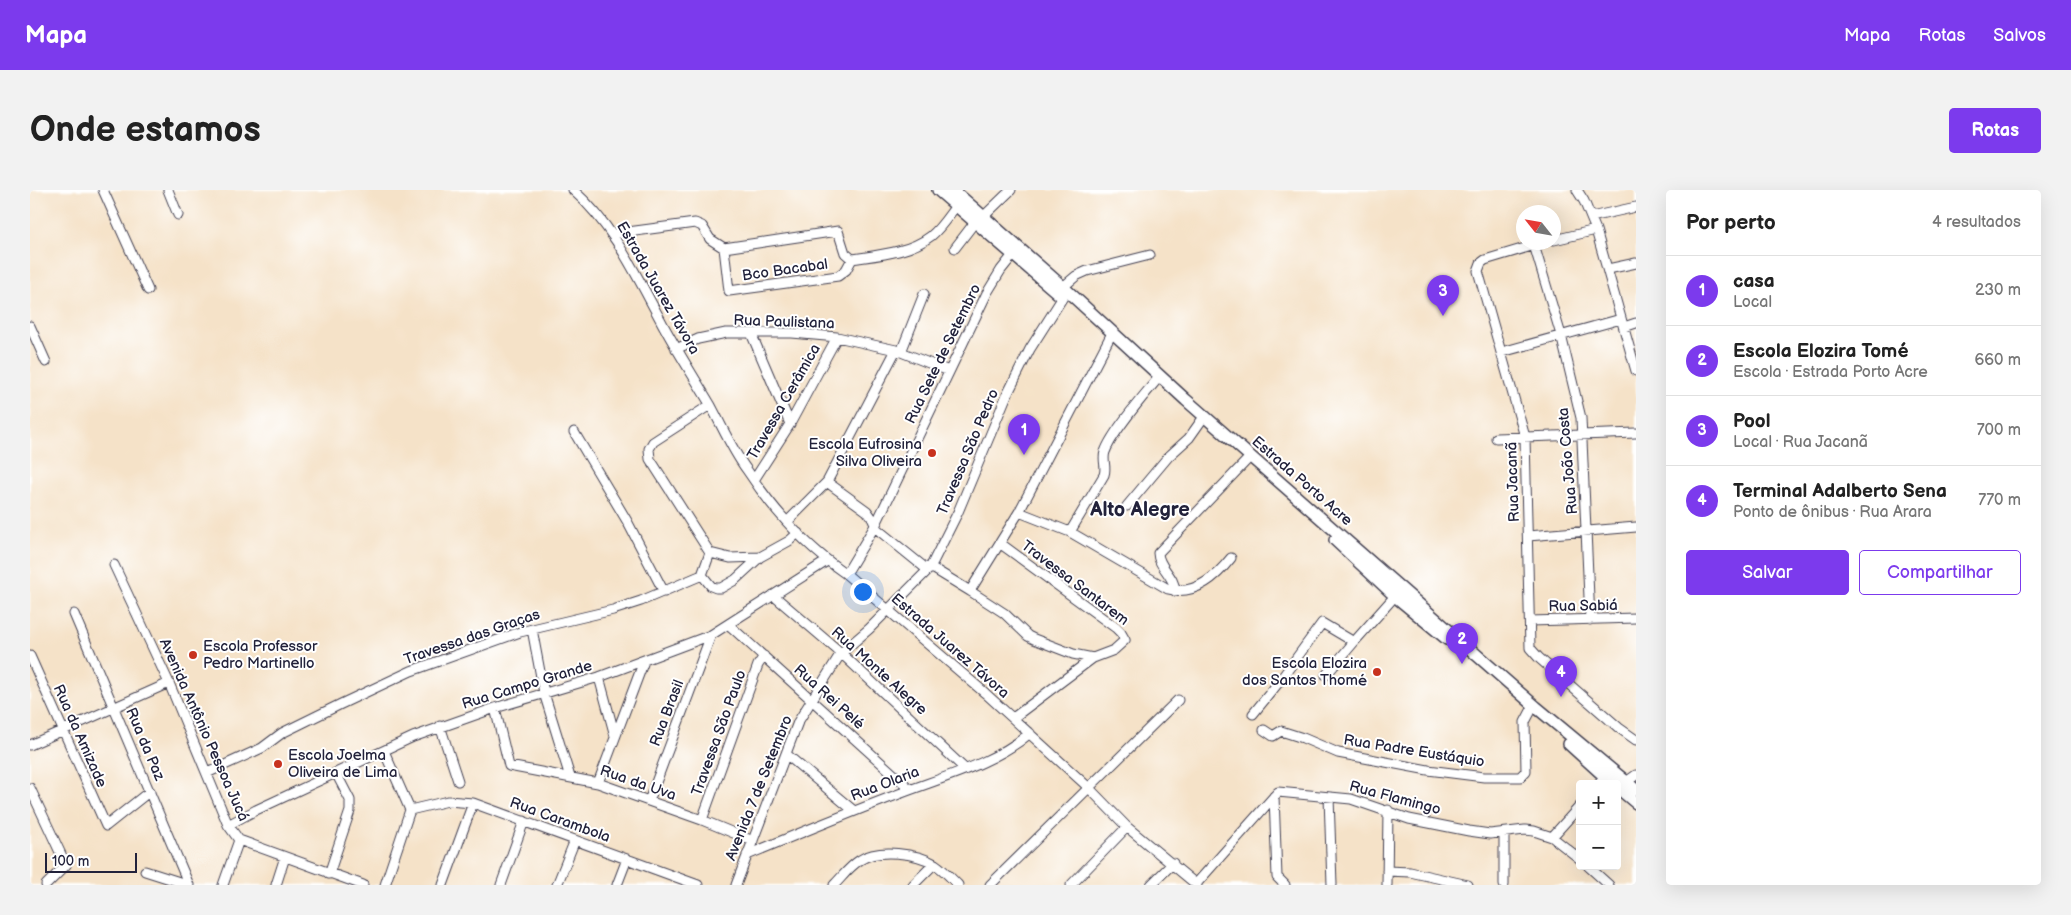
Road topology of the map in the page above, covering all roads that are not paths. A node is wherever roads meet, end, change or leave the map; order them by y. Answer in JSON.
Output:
{"nodes":[{"id":1,"x":103,"y":190,"type":"edge"},
{"id":2,"x":168,"y":190,"type":"edge"},
{"id":3,"x":573,"y":190,"type":"edge"},
{"id":4,"x":938,"y":190,"type":"edge"},
{"id":5,"x":952,"y":190,"type":"edge"},
{"id":6,"x":1011,"y":190,"type":"edge"},
{"id":7,"x":1577,"y":190,"type":"edge"},
{"id":8,"x":959,"y":202,"type":"junction"},
{"id":9,"x":1636,"y":207,"type":"edge"},
{"id":10,"x":178,"y":215,"type":"dead end"},
{"id":11,"x":1591,"y":217,"type":"junction"},
{"id":12,"x":979,"y":219,"type":"junction"},
{"id":13,"x":1596,"y":230,"type":"junction"},
{"id":14,"x":613,"y":234,"type":"junction"},
{"id":15,"x":1561,"y":238,"type":"edge"},
{"id":16,"x":724,"y":248,"type":"junction"},
{"id":17,"x":955,"y":248,"type":"dead end"},
{"id":18,"x":1518,"y":250,"type":"edge"},
{"id":19,"x":1535,"y":250,"type":"edge"},
{"id":20,"x":1016,"y":252,"type":"junction"},
{"id":21,"x":1150,"y":255,"type":"dead end"},
{"id":22,"x":852,"y":259,"type":"junction"},
{"id":23,"x":1636,"y":263,"type":"edge"},
{"id":24,"x":1608,"y":269,"type":"junction"},
{"id":25,"x":148,"y":290,"type":"dead end"},
{"id":26,"x":1063,"y":292,"type":"junction"},
{"id":27,"x":924,"y":294,"type":"dead end"},
{"id":28,"x":1622,"y":323,"type":"junction"},
{"id":29,"x":1636,"y":323,"type":"edge"},
{"id":30,"x":30,"y":326,"type":"edge"},
{"id":31,"x":751,"y":333,"type":"junction"},
{"id":32,"x":1110,"y":335,"type":"junction"},
{"id":33,"x":1560,"y":335,"type":"junction"},
{"id":34,"x":837,"y":337,"type":"junction"},
{"id":35,"x":676,"y":349,"type":"junction"},
{"id":36,"x":899,"y":351,"type":"junction"},
{"id":37,"x":1502,"y":352,"type":"junction"},
{"id":38,"x":46,"y":362,"type":"dead end"},
{"id":39,"x":949,"y":371,"type":"junction"},
{"id":40,"x":1636,"y":371,"type":"edge"},
{"id":41,"x":1158,"y":378,"type":"junction"},
{"id":42,"x":710,"y":405,"type":"junction"},
{"id":43,"x":1201,"y":421,"type":"junction"},
{"id":44,"x":790,"y":424,"type":"junction"},
{"id":45,"x":574,"y":432,"type":"dead end"},
{"id":46,"x":1636,"y":433,"type":"edge"},
{"id":47,"x":1582,"y":436,"type":"junction"},
{"id":48,"x":1526,"y":437,"type":"junction"},
{"id":49,"x":1496,"y":438,"type":"dead end"},
{"id":50,"x":1248,"y":458,"type":"junction"},
{"id":51,"x":754,"y":480,"type":"junction"},
{"id":52,"x":827,"y":482,"type":"junction"},
{"id":53,"x":1127,"y":506,"type":"dead end"},
{"id":54,"x":1019,"y":512,"type":"junction"},
{"id":55,"x":787,"y":522,"type":"junction"},
{"id":56,"x":876,"y":524,"type":"junction"},
{"id":57,"x":1636,"y":527,"type":"edge"},
{"id":58,"x":1587,"y":530,"type":"junction"},
{"id":59,"x":1070,"y":532,"type":"junction"},
{"id":60,"x":798,"y":533,"type":"junction"},
{"id":61,"x":1528,"y":536,"type":"junction"},
{"id":62,"x":1001,"y":544,"type":"junction"},
{"id":63,"x":710,"y":553,"type":"junction"},
{"id":64,"x":760,"y":557,"type":"junction"},
{"id":65,"x":1231,"y":558,"type":"dead end"},
{"id":66,"x":827,"y":561,"type":"junction"},
{"id":67,"x":114,"y":565,"type":"dead end"},
{"id":68,"x":930,"y":568,"type":"junction"},
{"id":69,"x":846,"y":574,"type":"junction"},
{"id":70,"x":702,"y":575,"type":"junction"},
{"id":71,"x":970,"y":591,"type":"junction"},
{"id":72,"x":1175,"y":591,"type":"junction"},
{"id":73,"x":664,"y":592,"type":"junction"},
{"id":74,"x":773,"y":595,"type":"junction"},
{"id":75,"x":1396,"y":596,"type":"junction"},
{"id":76,"x":887,"y":610,"type":"junction"},
{"id":77,"x":74,"y":614,"type":"dead end"},
{"id":78,"x":1636,"y":618,"type":"edge"},
{"id":79,"x":1590,"y":620,"type":"junction"},
{"id":80,"x":1530,"y":621,"type":"junction"},
{"id":81,"x":729,"y":625,"type":"junction"},
{"id":82,"x":532,"y":629,"type":"junction"},
{"id":83,"x":711,"y":635,"type":"junction"},
{"id":84,"x":1354,"y":642,"type":"junction"},
{"id":85,"x":840,"y":653,"type":"junction"},
{"id":86,"x":30,"y":656,"type":"edge"},
{"id":87,"x":764,"y":656,"type":"junction"},
{"id":88,"x":1092,"y":658,"type":"junction"},
{"id":89,"x":644,"y":661,"type":"junction"},
{"id":90,"x":1326,"y":676,"type":"dead end"},
{"id":91,"x":599,"y":678,"type":"junction"},
{"id":92,"x":170,"y":683,"type":"junction"},
{"id":93,"x":544,"y":693,"type":"junction"},
{"id":94,"x":812,"y":700,"type":"junction"},
{"id":95,"x":1178,"y":700,"type":"dead end"},
{"id":96,"x":115,"y":708,"type":"junction"},
{"id":97,"x":495,"y":708,"type":"junction"},
{"id":98,"x":1532,"y":708,"type":"junction"},
{"id":99,"x":1253,"y":714,"type":"dead end"},
{"id":100,"x":1013,"y":718,"type":"junction"},
{"id":101,"x":440,"y":726,"type":"junction"},
{"id":102,"x":63,"y":730,"type":"junction"},
{"id":103,"x":1264,"y":730,"type":"dead end"},
{"id":104,"x":1030,"y":733,"type":"junction"},
{"id":105,"x":615,"y":736,"type":"junction"},
{"id":106,"x":1636,"y":740,"type":"edge"},
{"id":107,"x":30,"y":745,"type":"edge"},
{"id":108,"x":384,"y":751,"type":"junction"},
{"id":109,"x":786,"y":754,"type":"junction"},
{"id":110,"x":964,"y":769,"type":"junction"},
{"id":111,"x":207,"y":773,"type":"junction"},
{"id":112,"x":336,"y":773,"type":"junction"},
{"id":113,"x":570,"y":777,"type":"junction"},
{"id":114,"x":458,"y":781,"type":"dead end"},
{"id":115,"x":598,"y":783,"type":"junction"},
{"id":116,"x":1622,"y":784,"type":"edge"},
{"id":117,"x":1088,"y":787,"type":"junction"},
{"id":118,"x":30,"y":788,"type":"edge"},
{"id":119,"x":910,"y":789,"type":"junction"},
{"id":120,"x":150,"y":791,"type":"junction"},
{"id":121,"x":1276,"y":794,"type":"junction"},
{"id":122,"x":1329,"y":797,"type":"junction"},
{"id":123,"x":649,"y":801,"type":"junction"},
{"id":124,"x":473,"y":803,"type":"junction"},
{"id":125,"x":1636,"y":803,"type":"edge"},
{"id":126,"x":410,"y":810,"type":"junction"},
{"id":127,"x":1388,"y":810,"type":"junction"},
{"id":128,"x":1576,"y":810,"type":"edge"},
{"id":129,"x":854,"y":811,"type":"junction"},
{"id":130,"x":702,"y":820,"type":"junction"},
{"id":131,"x":524,"y":821,"type":"junction"},
{"id":132,"x":228,"y":825,"type":"junction"},
{"id":133,"x":1127,"y":827,"type":"junction"},
{"id":134,"x":1504,"y":833,"type":"junction"},
{"id":135,"x":1552,"y":837,"type":"junction"},
{"id":136,"x":240,"y":840,"type":"junction"},
{"id":137,"x":575,"y":840,"type":"junction"},
{"id":138,"x":753,"y":841,"type":"junction"},
{"id":139,"x":747,"y":855,"type":"junction"},
{"id":140,"x":1576,"y":856,"type":"edge"},
{"id":141,"x":285,"y":857,"type":"junction"},
{"id":142,"x":627,"y":859,"type":"junction"},
{"id":143,"x":1173,"y":863,"type":"junction"},
{"id":144,"x":934,"y":864,"type":"junction"},
{"id":145,"x":1592,"y":870,"type":"edge"},
{"id":146,"x":145,"y":871,"type":"dead end"},
{"id":147,"x":1387,"y":871,"type":"junction"},
{"id":148,"x":329,"y":874,"type":"junction"},
{"id":149,"x":679,"y":882,"type":"edge"},
{"id":150,"x":1447,"y":883,"type":"edge"},
{"id":151,"x":1197,"y":884,"type":"edge"},
{"id":152,"x":46,"y":885,"type":"edge"},
{"id":153,"x":189,"y":885,"type":"edge"},
{"id":154,"x":223,"y":885,"type":"edge"},
{"id":155,"x":276,"y":885,"type":"edge"},
{"id":156,"x":363,"y":885,"type":"edge"},
{"id":157,"x":385,"y":885,"type":"edge"},
{"id":158,"x":443,"y":885,"type":"edge"},
{"id":159,"x":501,"y":885,"type":"edge"},
{"id":160,"x":557,"y":885,"type":"edge"},
{"id":161,"x":617,"y":885,"type":"edge"},
{"id":162,"x":698,"y":885,"type":"edge"},
{"id":163,"x":736,"y":885,"type":"edge"},
{"id":164,"x":834,"y":885,"type":"edge"},
{"id":165,"x":914,"y":885,"type":"edge"},
{"id":166,"x":958,"y":885,"type":"edge"},
{"id":167,"x":990,"y":885,"type":"edge"},
{"id":168,"x":1071,"y":885,"type":"edge"},
{"id":169,"x":1151,"y":885,"type":"edge"},
{"id":170,"x":1285,"y":885,"type":"edge"},
{"id":171,"x":1332,"y":885,"type":"edge"},
{"id":172,"x":1387,"y":885,"type":"edge"},
{"id":173,"x":1468,"y":885,"type":"edge"},
{"id":174,"x":1504,"y":885,"type":"edge"},
{"id":175,"x":1609,"y":885,"type":"edge"}],
"edges":[{"from":1,"to":25,"type":"street"},
{"from":2,"to":10,"type":"street"},
{"from":3,"to":14,"type":"street","name":"Estrada Juarez Távora"},
{"from":4,"to":8,"type":"main road","name":"Estrada Porto Acre"},
{"from":5,"to":8,"type":"main road","name":"Estrada Porto Acre"},
{"from":6,"to":12,"type":"street"},
{"from":7,"to":11,"type":"street"},
{"from":8,"to":12,"type":"main road","name":"Estrada Porto Acre"},
{"from":8,"to":22,"type":"street"},
{"from":9,"to":11,"type":"street"},
{"from":11,"to":13,"type":"street"},
{"from":12,"to":17,"type":"street"},
{"from":12,"to":20,"type":"main road","name":"Estrada Porto Acre"},
{"from":13,"to":15,"type":"street"},
{"from":13,"to":24,"type":"street"},
{"from":14,"to":16,"type":"street"},
{"from":14,"to":35,"type":"street","name":"Estrada Juarez Távora"},
{"from":16,"to":22,"type":"street","name":"Bco Bacabal"},
{"from":16,"to":22,"type":"street","name":"Bco Bacabal"},
{"from":18,"to":37,"type":"street","name":"Rua Jacanã"},
{"from":19,"to":33,"type":"street","name":"Rua João Costa"},
{"from":20,"to":26,"type":"main road","name":"Estrada Porto Acre"},
{"from":20,"to":39,"type":"street","name":"Rua Sete de Setembro"},
{"from":21,"to":26,"type":"street"},
{"from":23,"to":24,"type":"street"},
{"from":24,"to":28,"type":"street"},
{"from":26,"to":32,"type":"main road","name":"Estrada Porto Acre"},
{"from":26,"to":68,"type":"street","name":"Travessa São Pedro"},
{"from":27,"to":36,"type":"street"},
{"from":28,"to":29,"type":"street"},
{"from":28,"to":33,"type":"street"},
{"from":28,"to":40,"type":"street"},
{"from":30,"to":38,"type":"street"},
{"from":31,"to":34,"type":"street","name":"Rua Paulistana"},
{"from":31,"to":35,"type":"street","name":"Rua Paulistana"},
{"from":31,"to":44,"type":"street"},
{"from":32,"to":41,"type":"main road","name":"Estrada Porto Acre"},
{"from":32,"to":54,"type":"street"},
{"from":33,"to":37,"type":"street"},
{"from":33,"to":47,"type":"street","name":"Rua João Costa"},
{"from":34,"to":36,"type":"street","name":"Rua Paulistana"},
{"from":34,"to":44,"type":"street","name":"Travessa Cerâmica"},
{"from":35,"to":42,"type":"street","name":"Estrada Juarez Távora"},
{"from":36,"to":39,"type":"street","name":"Rua Paulistana"},
{"from":36,"to":52,"type":"street"},
{"from":37,"to":48,"type":"street","name":"Rua Jacanã"},
{"from":39,"to":56,"type":"street","name":"Rua Sete de Setembro"},
{"from":41,"to":43,"type":"main road","name":"Estrada Porto Acre"},
{"from":41,"to":50,"type":"main road","name":"Estrada Porto Acre"},
{"from":41,"to":59,"type":"street"},
{"from":42,"to":51,"type":"street","name":"Estrada Juarez Távora"},
{"from":42,"to":63,"type":"street"},
{"from":43,"to":50,"type":"main road","name":"Estrada Porto Acre"},
{"from":43,"to":53,"type":"street"},
{"from":44,"to":51,"type":"street","name":"Travessa Cerâmica"},
{"from":45,"to":73,"type":"street"},
{"from":46,"to":47,"type":"street"},
{"from":47,"to":48,"type":"street"},
{"from":47,"to":58,"type":"street","name":"Rua João Costa"},
{"from":48,"to":49,"type":"street"},
{"from":48,"to":61,"type":"street","name":"Rua Jacanã"},
{"from":50,"to":72,"type":"street"},
{"from":50,"to":75,"type":"main road","name":"Estrada Porto Acre"},
{"from":50,"to":98,"type":"main road","name":"Estrada Porto Acre"},
{"from":51,"to":55,"type":"street","name":"Estrada Juarez Távora"},
{"from":52,"to":55,"type":"street"},
{"from":52,"to":56,"type":"street"},
{"from":54,"to":59,"type":"street"},
{"from":54,"to":62,"type":"street"},
{"from":55,"to":60,"type":"street","name":"Estrada Juarez Távora"},
{"from":56,"to":68,"type":"street"},
{"from":56,"to":69,"type":"street","name":"Rua Sete de Setembro"},
{"from":57,"to":58,"type":"street"},
{"from":58,"to":61,"type":"street"},
{"from":58,"to":79,"type":"street","name":"Rua João Costa"},
{"from":59,"to":72,"type":"street"},
{"from":60,"to":64,"type":"street"},
{"from":60,"to":66,"type":"street","name":"Estrada Juarez Távora"},
{"from":61,"to":80,"type":"street","name":"Rua Jacanã"},
{"from":62,"to":71,"type":"street"},
{"from":62,"to":88,"type":"street","name":"Travessa Santarem"},
{"from":63,"to":64,"type":"street"},
{"from":63,"to":70,"type":"street"},
{"from":64,"to":70,"type":"street"},
{"from":65,"to":72,"type":"street"},
{"from":66,"to":69,"type":"street","name":"Estrada Juarez Távora"},
{"from":66,"to":74,"type":"street","name":"Rua Campo Grande"},
{"from":67,"to":92,"type":"street","name":"Avenida Antônio Pessoa Jucá"},
{"from":68,"to":71,"type":"street"},
{"from":68,"to":76,"type":"street","name":"Travessa São Pedro"},
{"from":69,"to":76,"type":"street","name":"Estrada Juarez Távora"},
{"from":70,"to":73,"type":"street","name":"Travessa das Graças"},
{"from":71,"to":88,"type":"street"},
{"from":73,"to":82,"type":"street","name":"Travessa das Graças"},
{"from":74,"to":81,"type":"street","name":"Rua Campo Grande"},
{"from":74,"to":85,"type":"street","name":"Rua Monte Alegre"},
{"from":75,"to":84,"type":"street"},
{"from":75,"to":98,"type":"main road","name":"Estrada Porto Acre"},
{"from":76,"to":85,"type":"street","name":"Avenida 7 de Setembro"},
{"from":76,"to":100,"type":"street","name":"Estrada Juarez Távora"},
{"from":77,"to":96,"type":"street","name":"Rua da Paz"},
{"from":78,"to":79,"type":"street","name":"Rua Sabiá"},
{"from":79,"to":80,"type":"street","name":"Rua Sabiá"},
{"from":80,"to":106,"type":"street","name":"Rua Jacanã"},
{"from":81,"to":83,"type":"street","name":"Rua Campo Grande"},
{"from":81,"to":87,"type":"street","name":"Rua Rei Pelé"},
{"from":82,"to":93,"type":"street"},
{"from":82,"to":111,"type":"street","name":"Travessa das Graças"},
{"from":83,"to":89,"type":"street","name":"Rua Campo Grande"},
{"from":83,"to":123,"type":"street","name":"Rua Brasil"},
{"from":84,"to":90,"type":"street"},
{"from":84,"to":99,"type":"street"},
{"from":85,"to":94,"type":"street","name":"Avenida 7 de Setembro"},
{"from":85,"to":110,"type":"street","name":"Rua Monte Alegre"},
{"from":86,"to":102,"type":"street","name":"Rua da Amizade"},
{"from":87,"to":94,"type":"street","name":"Rua Rei Pelé"},
{"from":87,"to":130,"type":"street","name":"Travessa São Paulo"},
{"from":88,"to":100,"type":"street"},
{"from":89,"to":91,"type":"street","name":"Rua Campo Grande"},
{"from":89,"to":105,"type":"street"},
{"from":91,"to":93,"type":"street","name":"Rua Campo Grande"},
{"from":91,"to":105,"type":"street"},
{"from":92,"to":96,"type":"street"},
{"from":92,"to":111,"type":"street","name":"Avenida Antônio Pessoa Jucá"},
{"from":93,"to":97,"type":"street","name":"Rua Campo Grande"},
{"from":93,"to":113,"type":"street"},
{"from":94,"to":109,"type":"street","name":"Avenida 7 de Setembro"},
{"from":94,"to":119,"type":"street","name":"Rua Rei Pelé"},
{"from":95,"to":117,"type":"street"},
{"from":96,"to":102,"type":"street"},
{"from":96,"to":120,"type":"street","name":"Rua da Paz"},
{"from":97,"to":101,"type":"street","name":"Rua Campo Grande"},
{"from":97,"to":113,"type":"street","name":"Rua da Uva"},
{"from":98,"to":103,"type":"street","name":"Rua Padre Eustáquio"},
{"from":98,"to":116,"type":"main road","name":"Estrada Porto Acre"},
{"from":100,"to":104,"type":"street","name":"Estrada Juarez Távora"},
{"from":101,"to":108,"type":"street","name":"Rua Campo Grande"},
{"from":101,"to":114,"type":"street"},
{"from":102,"to":107,"type":"street"},
{"from":102,"to":120,"type":"street","name":"Rua da Amizade"},
{"from":104,"to":110,"type":"street","name":"Rua Olaria"},
{"from":104,"to":117,"type":"street","name":"Estrada Juarez Távora"},
{"from":105,"to":115,"type":"street"},
{"from":108,"to":112,"type":"street","name":"Rua Campo Grande"},
{"from":108,"to":126,"type":"street"},
{"from":109,"to":129,"type":"street"},
{"from":109,"to":138,"type":"street","name":"Avenida 7 de Setembro"},
{"from":110,"to":119,"type":"street","name":"Rua Olaria"},
{"from":111,"to":132,"type":"street","name":"Avenida Antônio Pessoa Jucá"},
{"from":112,"to":132,"type":"street","name":"Rua Campo Grande"},
{"from":112,"to":148,"type":"street"},
{"from":113,"to":115,"type":"street","name":"Rua da Uva"},
{"from":115,"to":123,"type":"street","name":"Rua da Uva"},
{"from":116,"to":125,"type":"main road","name":"Estrada Porto Acre"},
{"from":117,"to":133,"type":"street","name":"Estrada Juarez Távora"},
{"from":117,"to":167,"type":"street"},
{"from":118,"to":152,"type":"street"},
{"from":119,"to":129,"type":"street","name":"Rua Olaria"},
{"from":120,"to":153,"type":"street","name":"Rua da Paz"},
{"from":121,"to":122,"type":"street","name":"Rua Flamingo"},
{"from":121,"to":151,"type":"street"},
{"from":121,"to":170,"type":"street"},
{"from":122,"to":127,"type":"street","name":"Rua Flamingo"},
{"from":122,"to":171,"type":"street"},
{"from":123,"to":130,"type":"street","name":"Rua da Uva"},
{"from":124,"to":126,"type":"street","name":"Rua Carambola"},
{"from":124,"to":131,"type":"street","name":"Rua Carambola"},
{"from":124,"to":158,"type":"street"},
{"from":126,"to":157,"type":"street"},
{"from":127,"to":134,"type":"street","name":"Rua Flamingo"},
{"from":127,"to":147,"type":"street"},
{"from":128,"to":135,"type":"street"},
{"from":129,"to":139,"type":"street","name":"Rua Olaria"},
{"from":130,"to":138,"type":"street","name":"Rua da Uva"},
{"from":131,"to":137,"type":"street","name":"Rua Carambola"},
{"from":131,"to":159,"type":"street"},
{"from":132,"to":136,"type":"street","name":"Avenida Antônio Pessoa Jucá"},
{"from":133,"to":143,"type":"street","name":"Estrada Juarez Távora"},
{"from":133,"to":168,"type":"street"},
{"from":134,"to":135,"type":"street","name":"Rua Flamingo"},
{"from":134,"to":174,"type":"street"},
{"from":135,"to":140,"type":"street"},
{"from":136,"to":141,"type":"street","name":"Avenida Antônio Pessoa Jucá"},
{"from":136,"to":154,"type":"street"},
{"from":137,"to":142,"type":"street","name":"Rua Carambola"},
{"from":137,"to":160,"type":"street"},
{"from":138,"to":139,"type":"street","name":"Avenida 7 de Setembro"},
{"from":139,"to":163,"type":"street","name":"Avenida 7 de Setembro"},
{"from":141,"to":148,"type":"street","name":"Avenida Antônio Pessoa Jucá"},
{"from":141,"to":155,"type":"street"},
{"from":142,"to":149,"type":"street","name":"Rua Carambola"},
{"from":142,"to":161,"type":"street"},
{"from":143,"to":151,"type":"street","name":"Estrada Juarez Távora"},
{"from":143,"to":169,"type":"street"},
{"from":144,"to":164,"type":"street"},
{"from":144,"to":165,"type":"street"},
{"from":144,"to":166,"type":"street"},
{"from":145,"to":175,"type":"street"},
{"from":146,"to":153,"type":"street"},
{"from":147,"to":150,"type":"street"},
{"from":147,"to":172,"type":"street"},
{"from":148,"to":156,"type":"street","name":"Avenida Antônio Pessoa Jucá"},
{"from":149,"to":162,"type":"street","name":"Rua Carambola"},
{"from":150,"to":173,"type":"street"}]}
